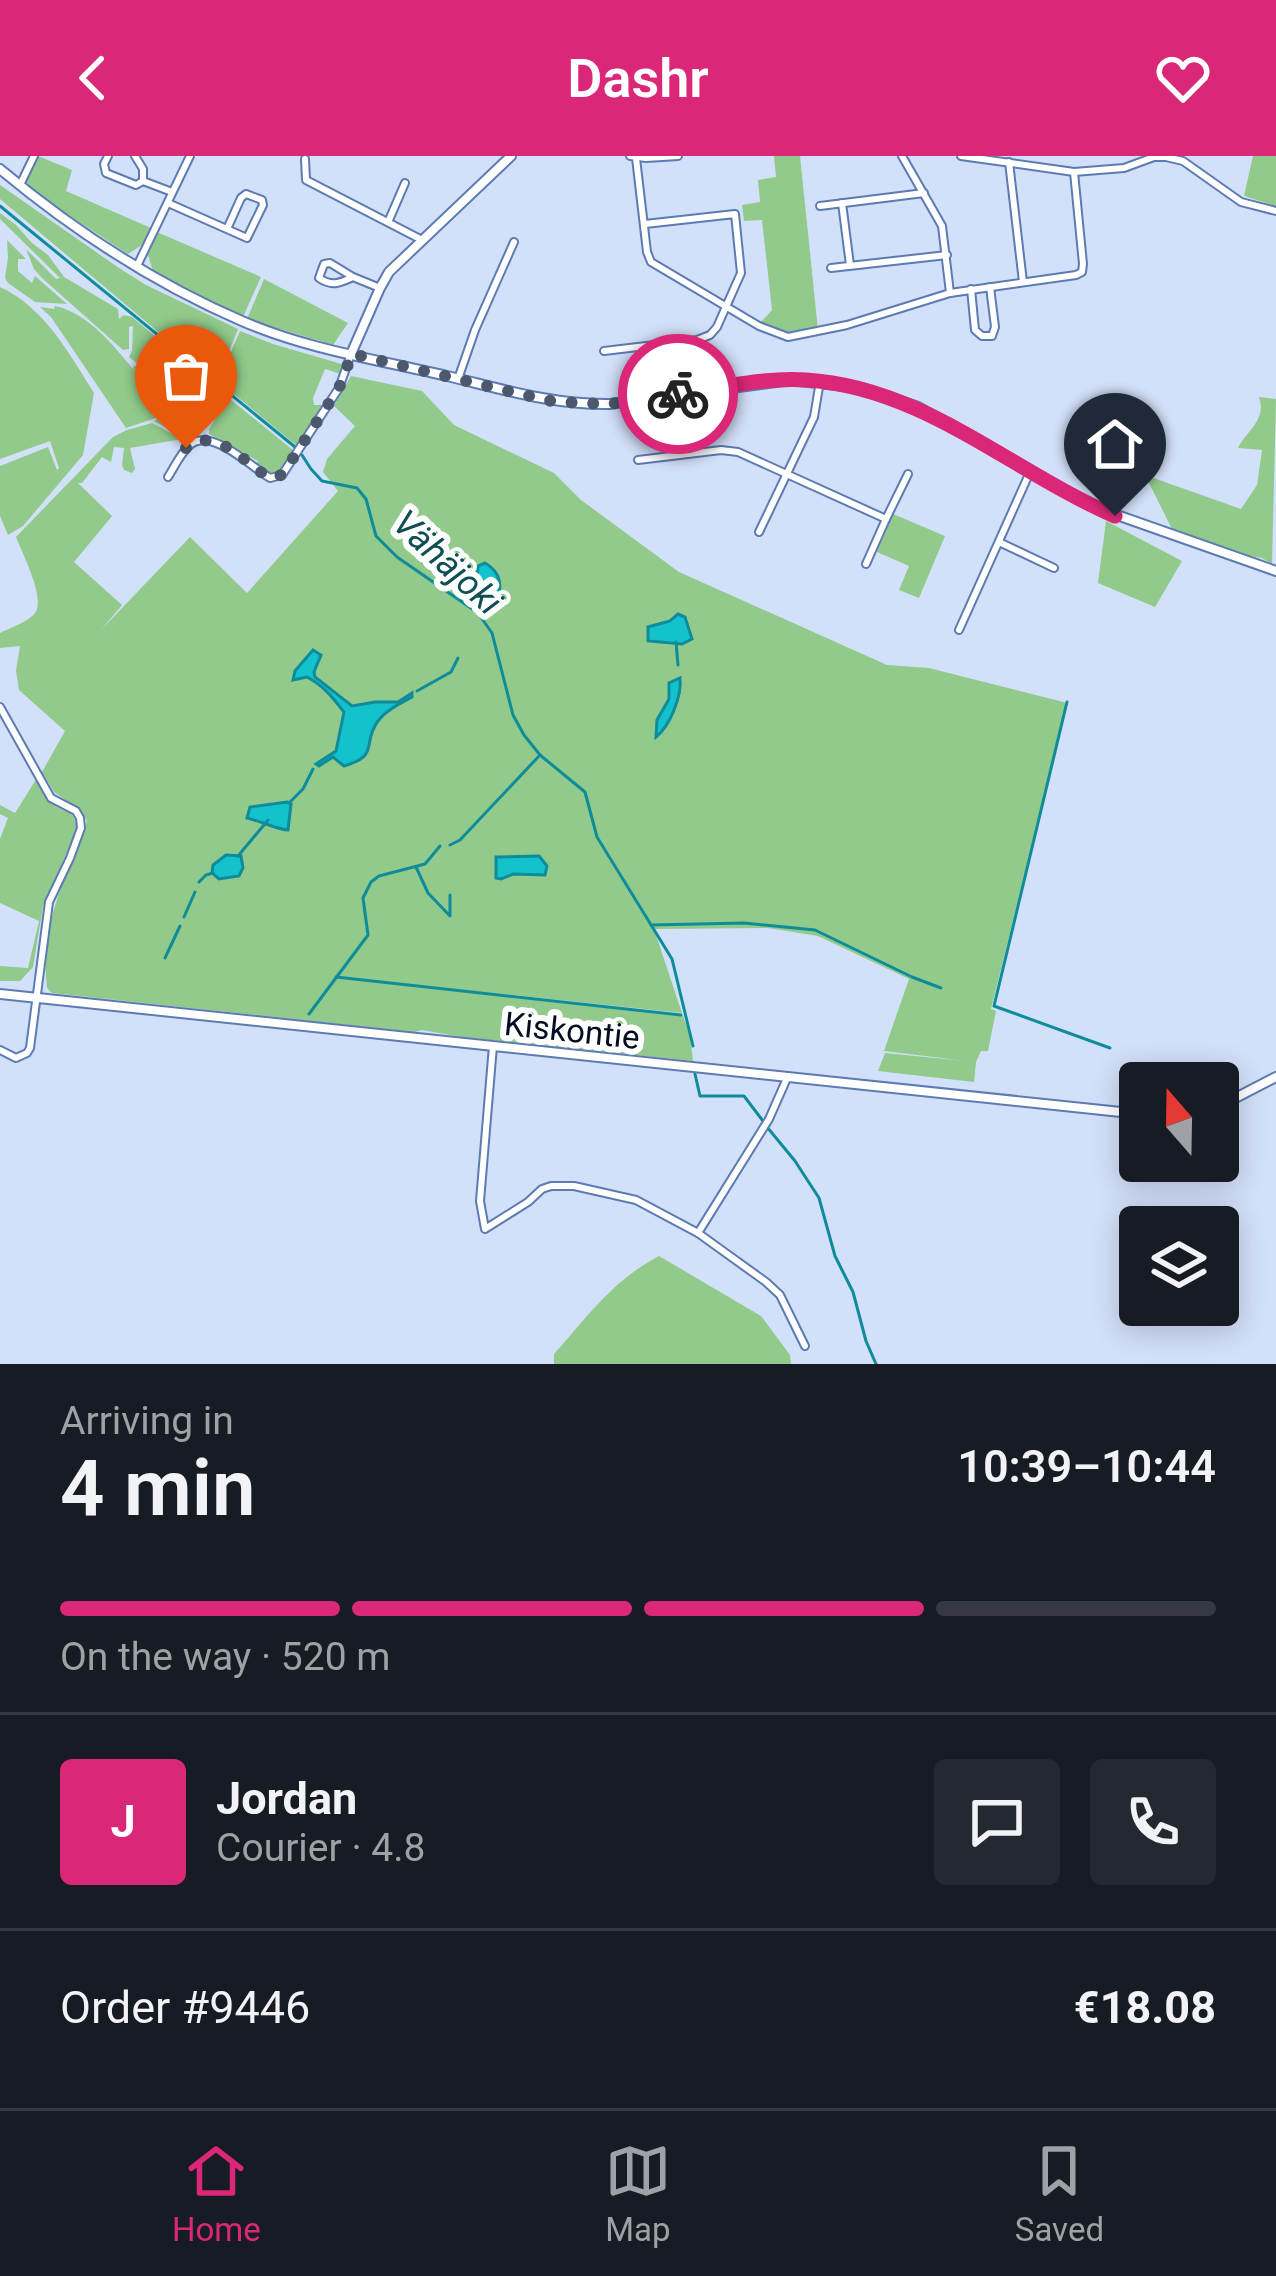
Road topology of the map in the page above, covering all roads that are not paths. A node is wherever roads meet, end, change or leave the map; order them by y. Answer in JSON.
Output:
{"nodes":[{"id":1,"x":34,"y":156,"type":"edge"},
{"id":2,"x":108,"y":156,"type":"edge"},
{"id":3,"x":135,"y":156,"type":"edge"},
{"id":4,"x":190,"y":156,"type":"edge"},
{"id":5,"x":511,"y":156,"type":"edge"},
{"id":6,"x":679,"y":156,"type":"edge"},
{"id":7,"x":902,"y":156,"type":"edge"},
{"id":8,"x":961,"y":156,"type":"edge"},
{"id":9,"x":633,"y":157,"type":"edge"},
{"id":10,"x":1154,"y":157,"type":"edge"},
{"id":11,"x":304,"y":159,"type":"dead end"},
{"id":12,"x":1009,"y":162,"type":"junction"},
{"id":13,"x":0,"y":169,"type":"edge"},
{"id":14,"x":1074,"y":172,"type":"junction"},
{"id":15,"x":143,"y":182,"type":"junction"},
{"id":16,"x":405,"y":183,"type":"dead end"},
{"id":17,"x":20,"y":185,"type":"junction"},
{"id":18,"x":172,"y":192,"type":"junction"},
{"id":19,"x":924,"y":194,"type":"junction"},
{"id":20,"x":168,"y":203,"type":"junction"},
{"id":21,"x":842,"y":203,"type":"junction"},
{"id":22,"x":820,"y":206,"type":"dead end"},
{"id":23,"x":1276,"y":211,"type":"edge"},
{"id":24,"x":389,"y":220,"type":"junction"},
{"id":25,"x":645,"y":224,"type":"junction"},
{"id":26,"x":227,"y":229,"type":"junction"},
{"id":27,"x":422,"y":240,"type":"junction"},
{"id":28,"x":514,"y":242,"type":"dead end"},
{"id":29,"x":947,"y":255,"type":"junction"},
{"id":30,"x":137,"y":266,"type":"junction"},
{"id":31,"x":850,"y":266,"type":"junction"},
{"id":32,"x":831,"y":268,"type":"dead end"},
{"id":33,"x":352,"y":277,"type":"junction"},
{"id":34,"x":1023,"y":282,"type":"junction"},
{"id":35,"x":990,"y":287,"type":"junction"},
{"id":36,"x":380,"y":288,"type":"junction"},
{"id":37,"x":971,"y":289,"type":"junction"},
{"id":38,"x":950,"y":293,"type":"junction"},
{"id":39,"x":727,"y":307,"type":"junction"},
{"id":40,"x":604,"y":351,"type":"dead end"},
{"id":41,"x":352,"y":354,"type":"junction"},
{"id":42,"x":458,"y":379,"type":"junction"},
{"id":43,"x":820,"y":381,"type":"junction"},
{"id":44,"x":638,"y":460,"type":"dead end"},
{"id":45,"x":1030,"y":472,"type":"junction"},
{"id":46,"x":787,"y":474,"type":"junction"},
{"id":47,"x":908,"y":474,"type":"dead end"},
{"id":48,"x":168,"y":477,"type":"dead end"},
{"id":49,"x":886,"y":519,"type":"junction"},
{"id":50,"x":759,"y":532,"type":"dead end"},
{"id":51,"x":999,"y":542,"type":"junction"},
{"id":52,"x":866,"y":564,"type":"dead end"},
{"id":53,"x":1054,"y":568,"type":"dead end"},
{"id":54,"x":1276,"y":571,"type":"edge"},
{"id":55,"x":959,"y":630,"type":"dead end"},
{"id":56,"x":0,"y":707,"type":"edge"},
{"id":57,"x":0,"y":994,"type":"edge"},
{"id":58,"x":35,"y":997,"type":"junction"},
{"id":59,"x":493,"y":1046,"type":"junction"},
{"id":60,"x":0,"y":1051,"type":"edge"},
{"id":61,"x":788,"y":1076,"type":"junction"},
{"id":62,"x":1276,"y":1077,"type":"edge"},
{"id":63,"x":1239,"y":1096,"type":"edge"},
{"id":64,"x":1119,"y":1112,"type":"edge"},
{"id":65,"x":698,"y":1233,"type":"junction"},
{"id":66,"x":805,"y":1346,"type":"dead end"}],
"edges":[{"from":1,"to":17,"type":"street"},
{"from":2,"to":15,"type":"street"},
{"from":3,"to":15,"type":"street"},
{"from":4,"to":18,"type":"street"},
{"from":5,"to":27,"type":"street"},
{"from":6,"to":9,"type":"street"},
{"from":7,"to":19,"type":"street"},
{"from":8,"to":12,"type":"street"},
{"from":9,"to":25,"type":"street"},
{"from":10,"to":14,"type":"street"},
{"from":10,"to":23,"type":"street"},
{"from":11,"to":24,"type":"street"},
{"from":12,"to":14,"type":"street"},
{"from":12,"to":34,"type":"street"},
{"from":13,"to":17,"type":"street"},
{"from":14,"to":34,"type":"street"},
{"from":15,"to":18,"type":"street"},
{"from":16,"to":24,"type":"street"},
{"from":17,"to":30,"type":"street"},
{"from":18,"to":20,"type":"street"},
{"from":19,"to":21,"type":"street"},
{"from":19,"to":29,"type":"street"},
{"from":20,"to":26,"type":"street"},
{"from":20,"to":30,"type":"street"},
{"from":21,"to":22,"type":"street"},
{"from":21,"to":31,"type":"street"},
{"from":24,"to":27,"type":"street"},
{"from":25,"to":39,"type":"street"},
{"from":25,"to":39,"type":"street"},
{"from":26,"to":26,"type":"street"},
{"from":27,"to":36,"type":"street"},
{"from":28,"to":42,"type":"street"},
{"from":29,"to":31,"type":"street"},
{"from":29,"to":38,"type":"street"},
{"from":30,"to":41,"type":"street"},
{"from":31,"to":32,"type":"street"},
{"from":33,"to":33,"type":"street"},
{"from":33,"to":36,"type":"street"},
{"from":34,"to":35,"type":"street"},
{"from":35,"to":37,"type":"street"},
{"from":35,"to":37,"type":"street"},
{"from":36,"to":41,"type":"street"},
{"from":37,"to":38,"type":"street"},
{"from":38,"to":39,"type":"street"},
{"from":39,"to":40,"type":"street"},
{"from":41,"to":42,"type":"street"},
{"from":41,"to":48,"type":"street"},
{"from":42,"to":43,"type":"street"},
{"from":43,"to":45,"type":"street"},
{"from":43,"to":46,"type":"street"},
{"from":44,"to":46,"type":"street"},
{"from":45,"to":51,"type":"street"},
{"from":45,"to":54,"type":"street"},
{"from":46,"to":49,"type":"street"},
{"from":46,"to":50,"type":"street"},
{"from":47,"to":49,"type":"street"},
{"from":49,"to":52,"type":"street"},
{"from":51,"to":53,"type":"street"},
{"from":51,"to":55,"type":"street"},
{"from":56,"to":58,"type":"street"},
{"from":57,"to":58,"type":"street","name":"Kiskontie"},
{"from":58,"to":59,"type":"street","name":"Kiskontie"},
{"from":58,"to":60,"type":"street"},
{"from":59,"to":61,"type":"street","name":"Kiskontie"},
{"from":59,"to":65,"type":"street"},
{"from":61,"to":64,"type":"street","name":"Kiskontie"},
{"from":61,"to":65,"type":"street"},
{"from":62,"to":63,"type":"street"},
{"from":65,"to":66,"type":"street"}]}
